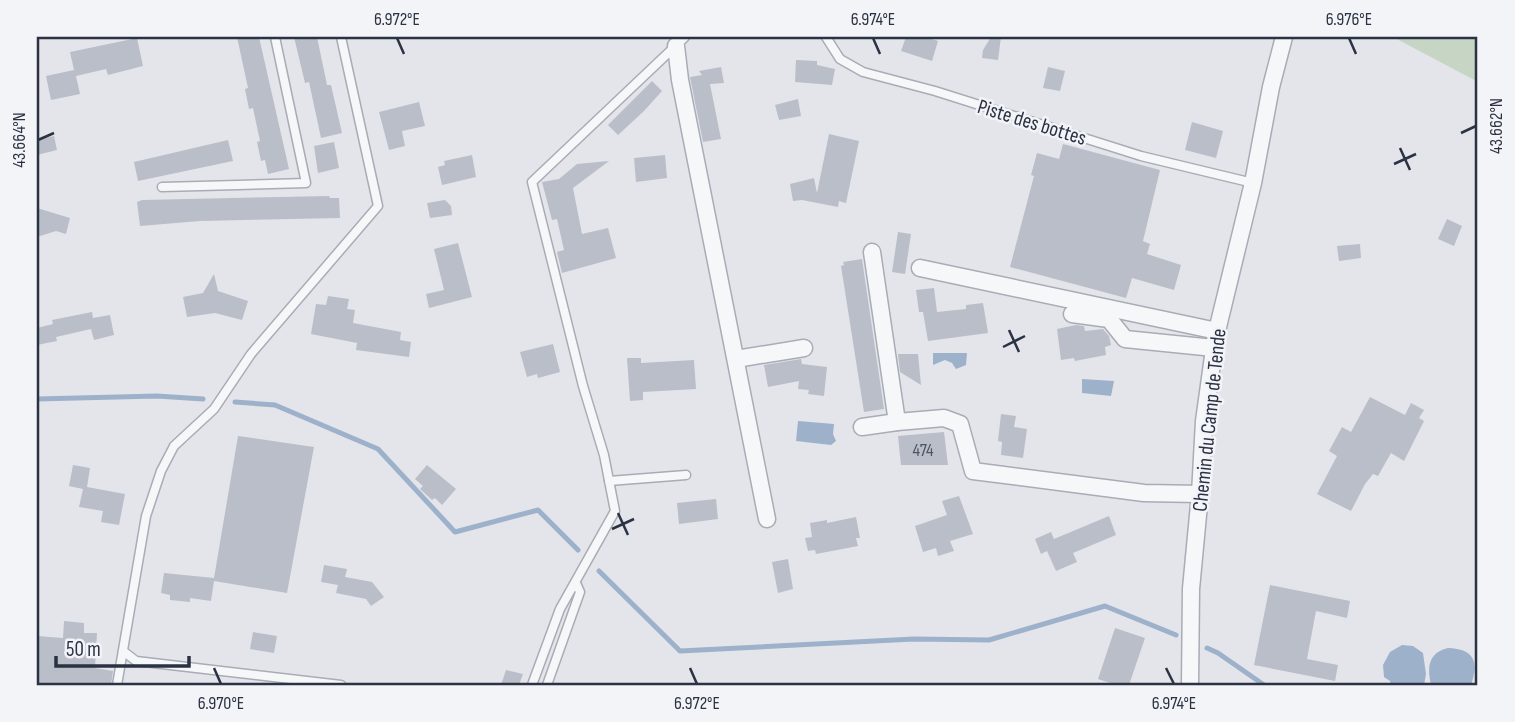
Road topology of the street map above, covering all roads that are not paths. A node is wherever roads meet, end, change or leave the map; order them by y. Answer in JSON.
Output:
{"nodes":[{"id":1,"x":275,"y":37,"type":"edge"},
{"id":2,"x":341,"y":37,"type":"edge"},
{"id":3,"x":826,"y":37,"type":"edge"},
{"id":4,"x":1284,"y":37,"type":"edge"},
{"id":5,"x":681,"y":41,"type":"edge"},
{"id":6,"x":1253,"y":183,"type":"junction"},
{"id":7,"x":162,"y":187,"type":"dead end"},
{"id":8,"x":872,"y":252,"type":"dead end"},
{"id":9,"x":920,"y":268,"type":"dead end"},
{"id":10,"x":1072,"y":314,"type":"dead end"},
{"id":11,"x":1217,"y":331,"type":"junction"},
{"id":12,"x":804,"y":348,"type":"dead end"},
{"id":13,"x":1214,"y":348,"type":"junction"},
{"id":14,"x":736,"y":359,"type":"junction"},
{"id":15,"x":897,"y":422,"type":"junction"},
{"id":16,"x":862,"y":427,"type":"dead end"},
{"id":17,"x":686,"y":475,"type":"dead end"},
{"id":18,"x":609,"y":481,"type":"junction"},
{"id":19,"x":1200,"y":494,"type":"junction"},
{"id":20,"x":767,"y":519,"type":"dead end"},
{"id":21,"x":576,"y":583,"type":"junction"},
{"id":22,"x":123,"y":651,"type":"junction"},
{"id":23,"x":117,"y":685,"type":"edge"},
{"id":24,"x":341,"y":685,"type":"edge"},
{"id":25,"x":533,"y":685,"type":"edge"},
{"id":26,"x":547,"y":685,"type":"edge"},
{"id":27,"x":1190,"y":685,"type":"edge"}],
"edges":[{"from":1,"to":7,"type":"lane"},
{"from":2,"to":22,"type":"lane"},
{"from":3,"to":6,"type":"lane","name":"Piste des bottes"},
{"from":4,"to":6,"type":"street","name":"Chemin du Camp de Tende"},
{"from":5,"to":14,"type":"street"},
{"from":5,"to":18,"type":"lane"},
{"from":6,"to":11,"type":"street","name":"Chemin du Camp de Tende"},
{"from":8,"to":15,"type":"street"},
{"from":9,"to":11,"type":"street"},
{"from":10,"to":13,"type":"street"},
{"from":11,"to":13,"type":"street","name":"Chemin du Camp de Tende"},
{"from":12,"to":14,"type":"street"},
{"from":13,"to":19,"type":"street","name":"Chemin du Camp de Tende"},
{"from":14,"to":20,"type":"street"},
{"from":15,"to":16,"type":"street"},
{"from":15,"to":19,"type":"street"},
{"from":17,"to":18,"type":"lane"},
{"from":18,"to":21,"type":"lane"},
{"from":19,"to":27,"type":"street","name":"Chemin du Camp de Tende"},
{"from":21,"to":25,"type":"lane"},
{"from":21,"to":26,"type":"lane"},
{"from":22,"to":23,"type":"lane"},
{"from":22,"to":24,"type":"lane"}]}
